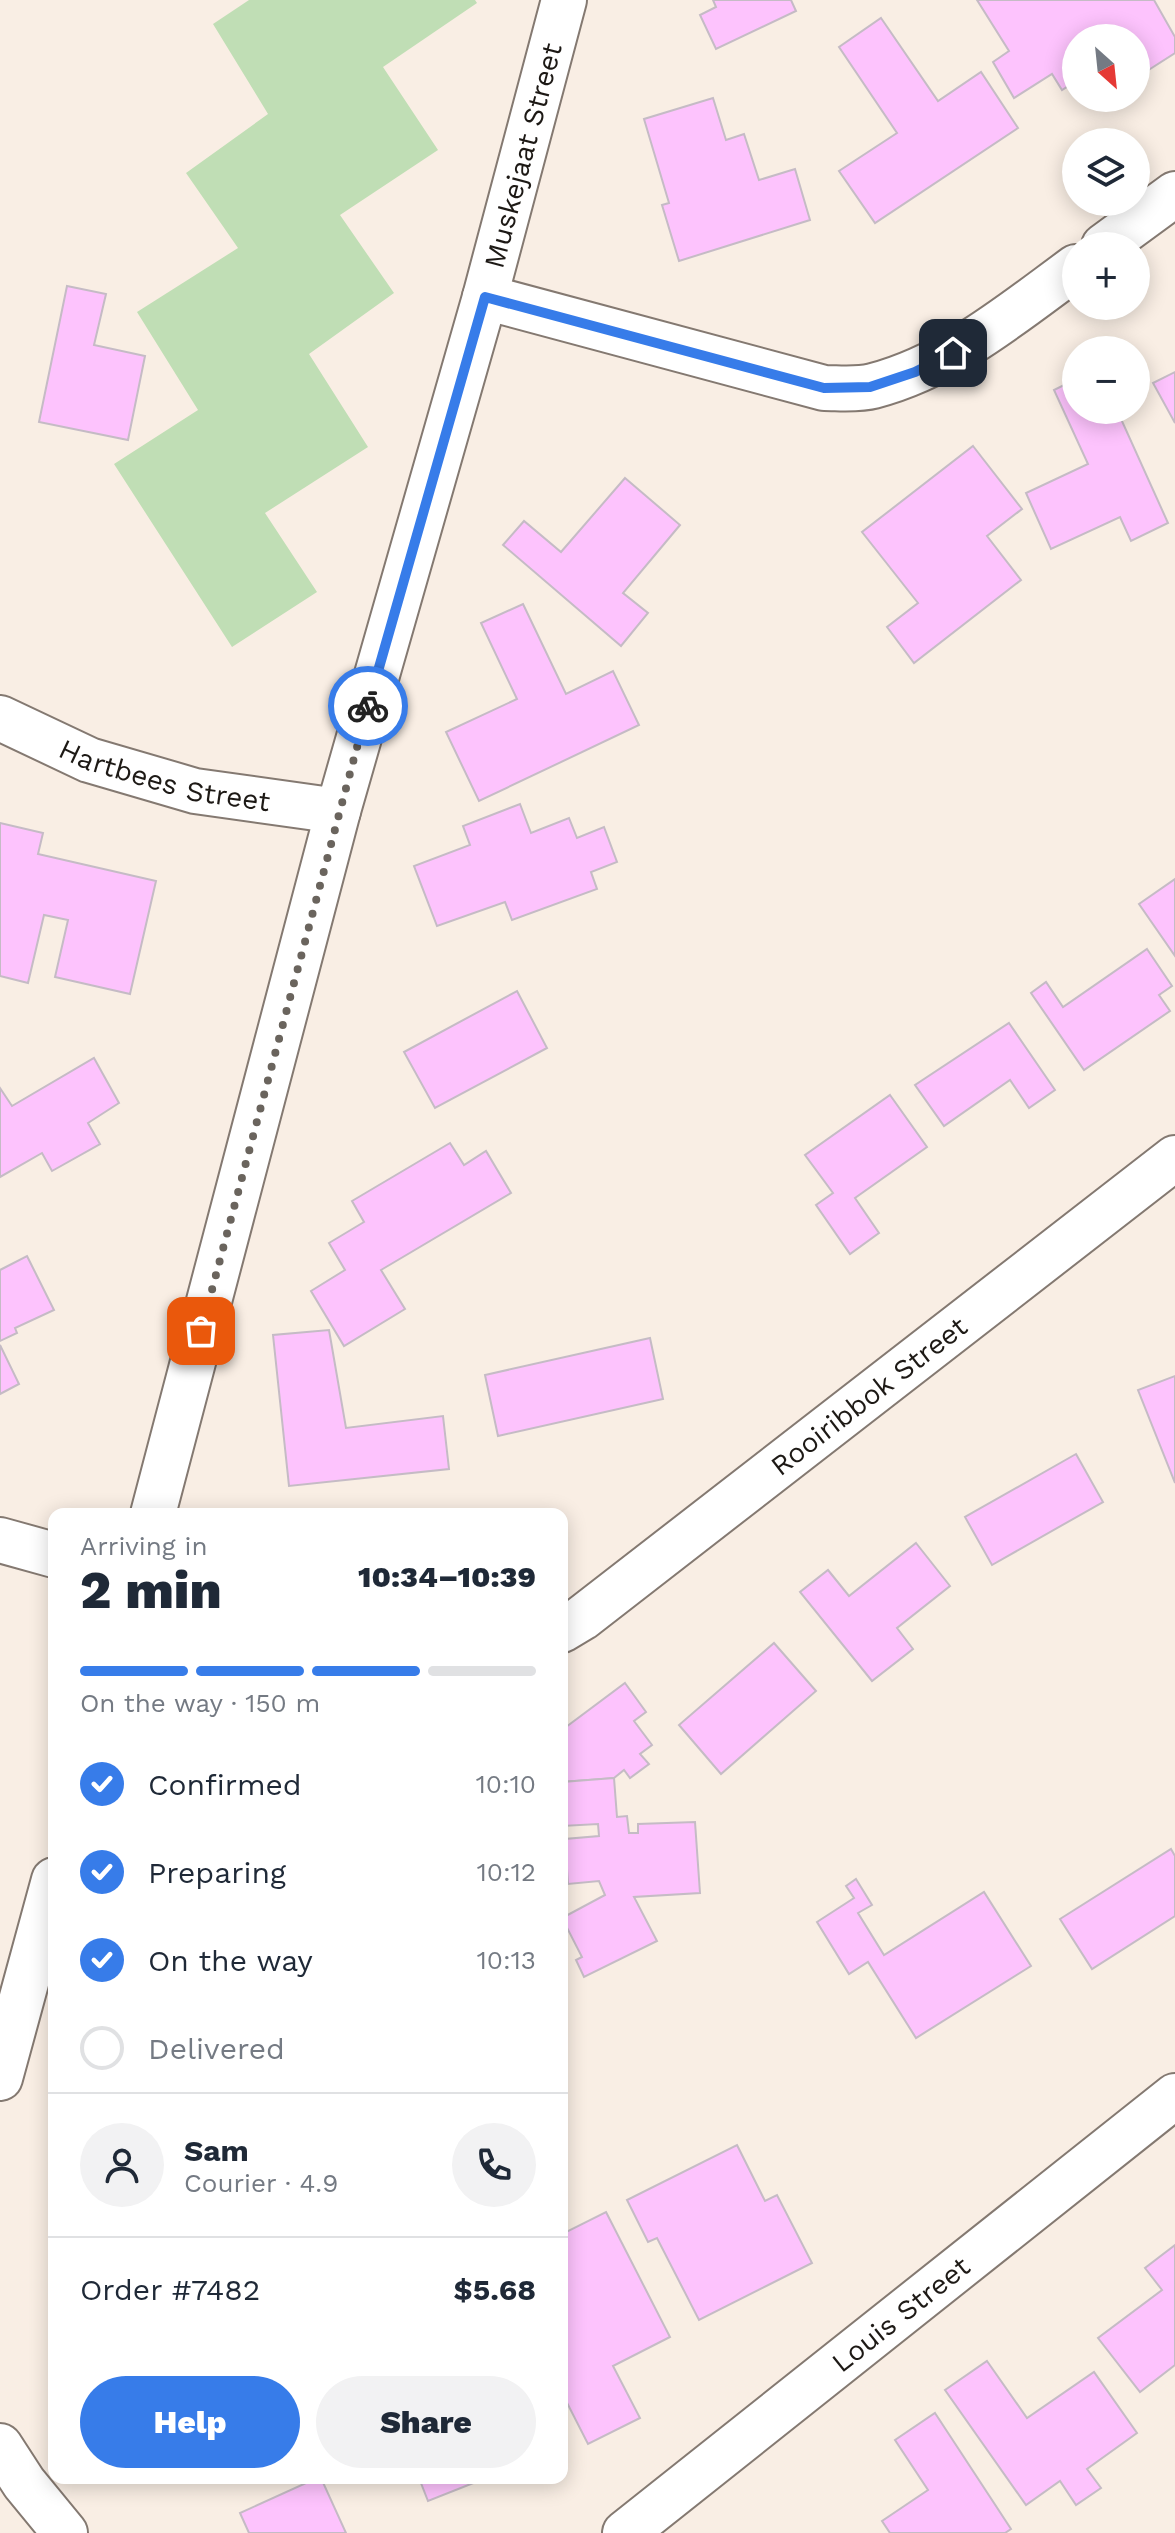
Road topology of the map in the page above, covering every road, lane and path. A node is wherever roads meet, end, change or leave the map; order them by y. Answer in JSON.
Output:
{"nodes":[{"id":1,"x":564,"y":0,"type":"edge"},
{"id":2,"x":1175,"y":194,"type":"edge"},
{"id":3,"x":1123,"y":232,"type":"edge"},
{"id":4,"x":1062,"y":277,"type":"edge"},
{"id":5,"x":485,"y":297,"type":"junction"},
{"id":6,"x":0,"y":718,"type":"edge"},
{"id":7,"x":338,"y":811,"type":"junction"},
{"id":8,"x":1175,"y":1158,"type":"edge"},
{"id":9,"x":155,"y":1508,"type":"edge"},
{"id":10,"x":0,"y":1540,"type":"edge"},
{"id":11,"x":48,"y":1553,"type":"edge"},
{"id":12,"x":568,"y":1626,"type":"edge"},
{"id":13,"x":48,"y":1902,"type":"edge"},
{"id":14,"x":0,"y":2078,"type":"edge"},
{"id":15,"x":1175,"y":2096,"type":"edge"},
{"id":16,"x":0,"y":2446,"type":"edge"},
{"id":17,"x":65,"y":2533,"type":"edge"},
{"id":18,"x":625,"y":2533,"type":"edge"}],
"edges":[{"from":1,"to":5,"type":"street","name":"Muskejaat Street"},
{"from":2,"to":3,"type":"street"},
{"from":4,"to":5,"type":"street"},
{"from":5,"to":7,"type":"street","name":"Muskejaat Street"},
{"from":6,"to":7,"type":"street","name":"Hartbees Street"},
{"from":7,"to":9,"type":"street","name":"Muskejaat Street"},
{"from":8,"to":12,"type":"street","name":"Rooiribbok Street"},
{"from":10,"to":11,"type":"street"},
{"from":13,"to":14,"type":"street"},
{"from":15,"to":18,"type":"street","name":"Louis Street"},
{"from":16,"to":17,"type":"street"}]}
